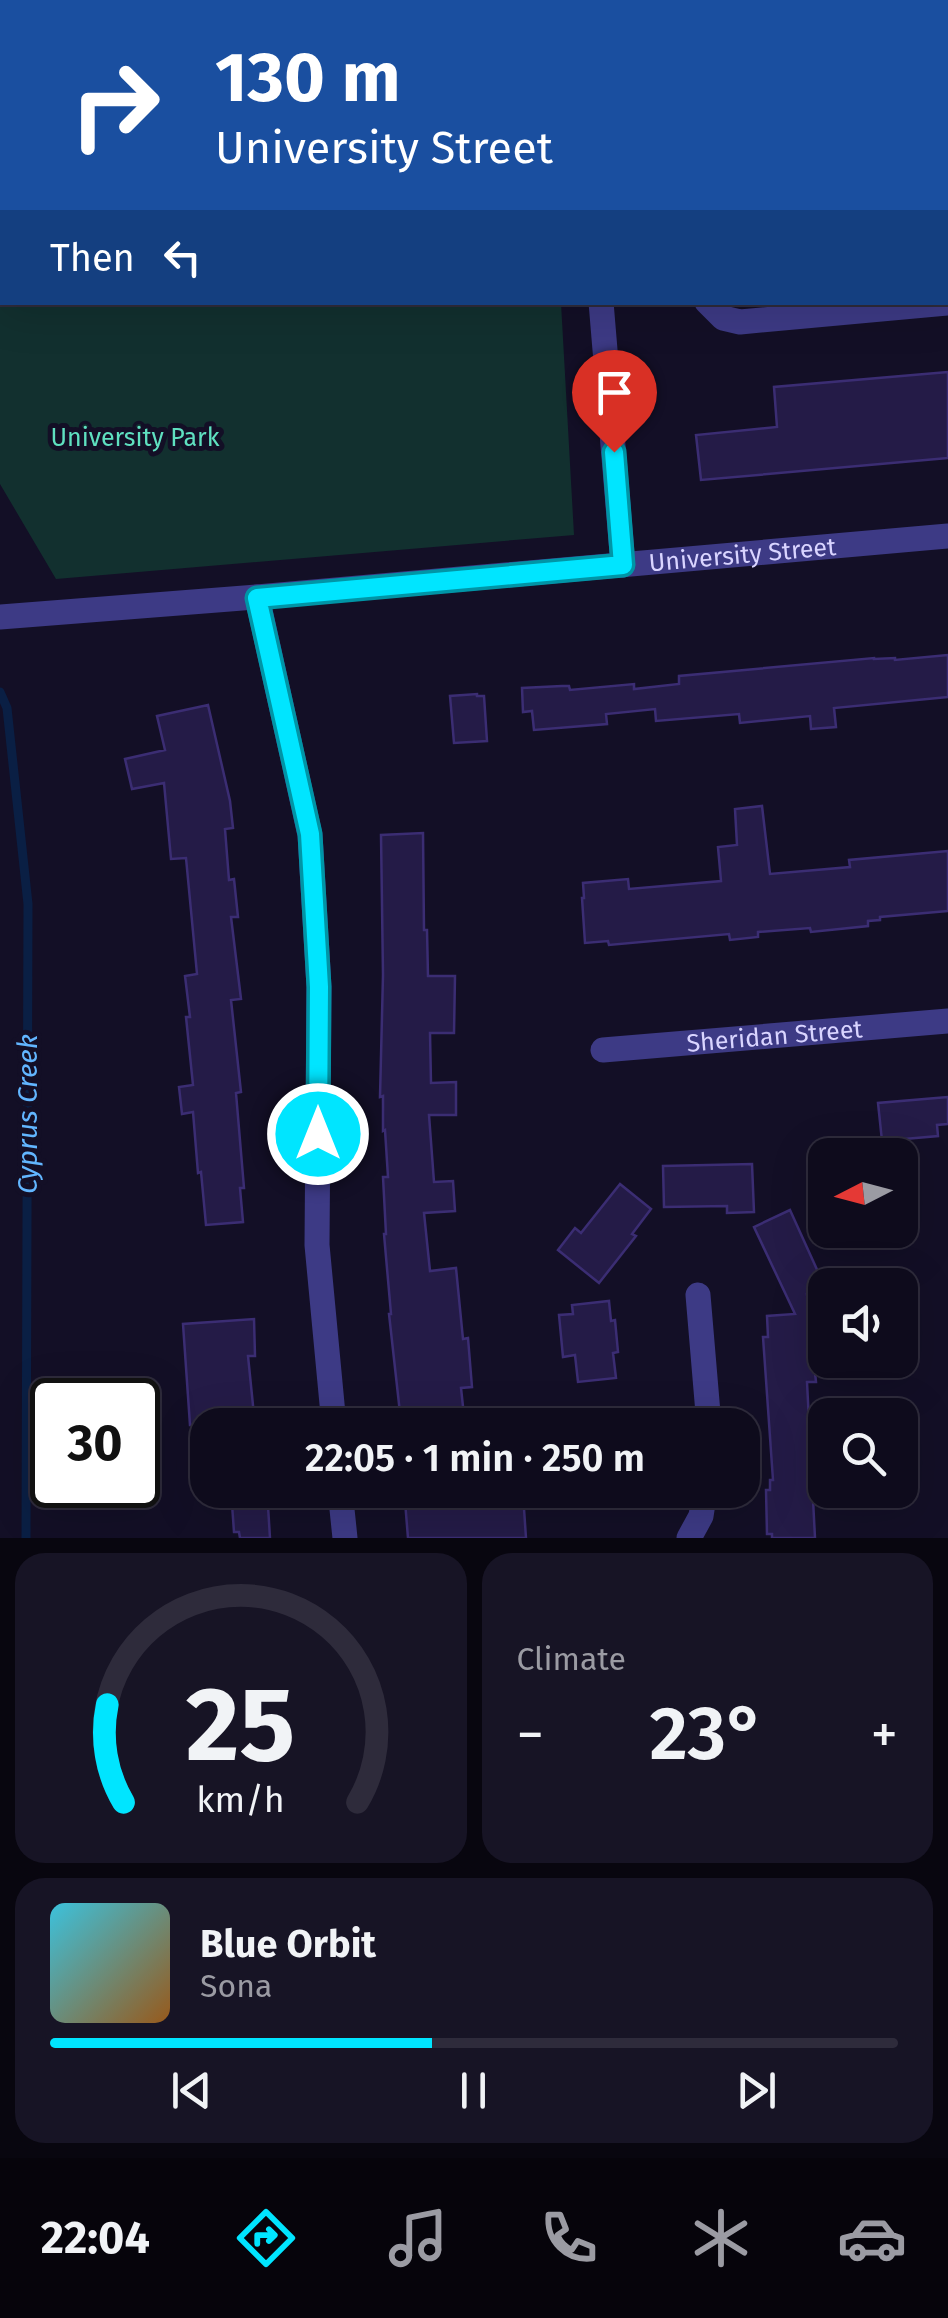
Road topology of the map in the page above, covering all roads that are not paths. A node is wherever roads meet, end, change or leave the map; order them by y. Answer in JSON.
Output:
{"nodes":[{"id":1,"x":602,"y":305,"type":"edge"},
{"id":2,"x":711,"y":305,"type":"edge"},
{"id":3,"x":936,"y":305,"type":"edge"},
{"id":4,"x":948,"y":536,"type":"edge"},
{"id":5,"x":623,"y":565,"type":"junction"},
{"id":6,"x":257,"y":598,"type":"junction"},
{"id":7,"x":0,"y":617,"type":"edge"},
{"id":8,"x":948,"y":1021,"type":"edge"},
{"id":9,"x":603,"y":1050,"type":"dead end"},
{"id":10,"x":698,"y":1295,"type":"dead end"},
{"id":11,"x":332,"y":1408,"type":"edge"},
{"id":12,"x":708,"y":1408,"type":"edge"},
{"id":13,"x":342,"y":1508,"type":"edge"},
{"id":14,"x":702,"y":1508,"type":"edge"},
{"id":15,"x":345,"y":1538,"type":"edge"},
{"id":16,"x":688,"y":1538,"type":"edge"}],
"edges":[{"from":1,"to":5,"type":"street"},
{"from":2,"to":3,"type":"street"},
{"from":4,"to":5,"type":"street","name":"University Street"},
{"from":5,"to":6,"type":"street","name":"University Street"},
{"from":6,"to":7,"type":"street","name":"University Street"},
{"from":6,"to":11,"type":"street"},
{"from":8,"to":9,"type":"street","name":"Sheridan Street"},
{"from":10,"to":12,"type":"street"},
{"from":13,"to":15,"type":"street"},
{"from":14,"to":16,"type":"street"}]}
